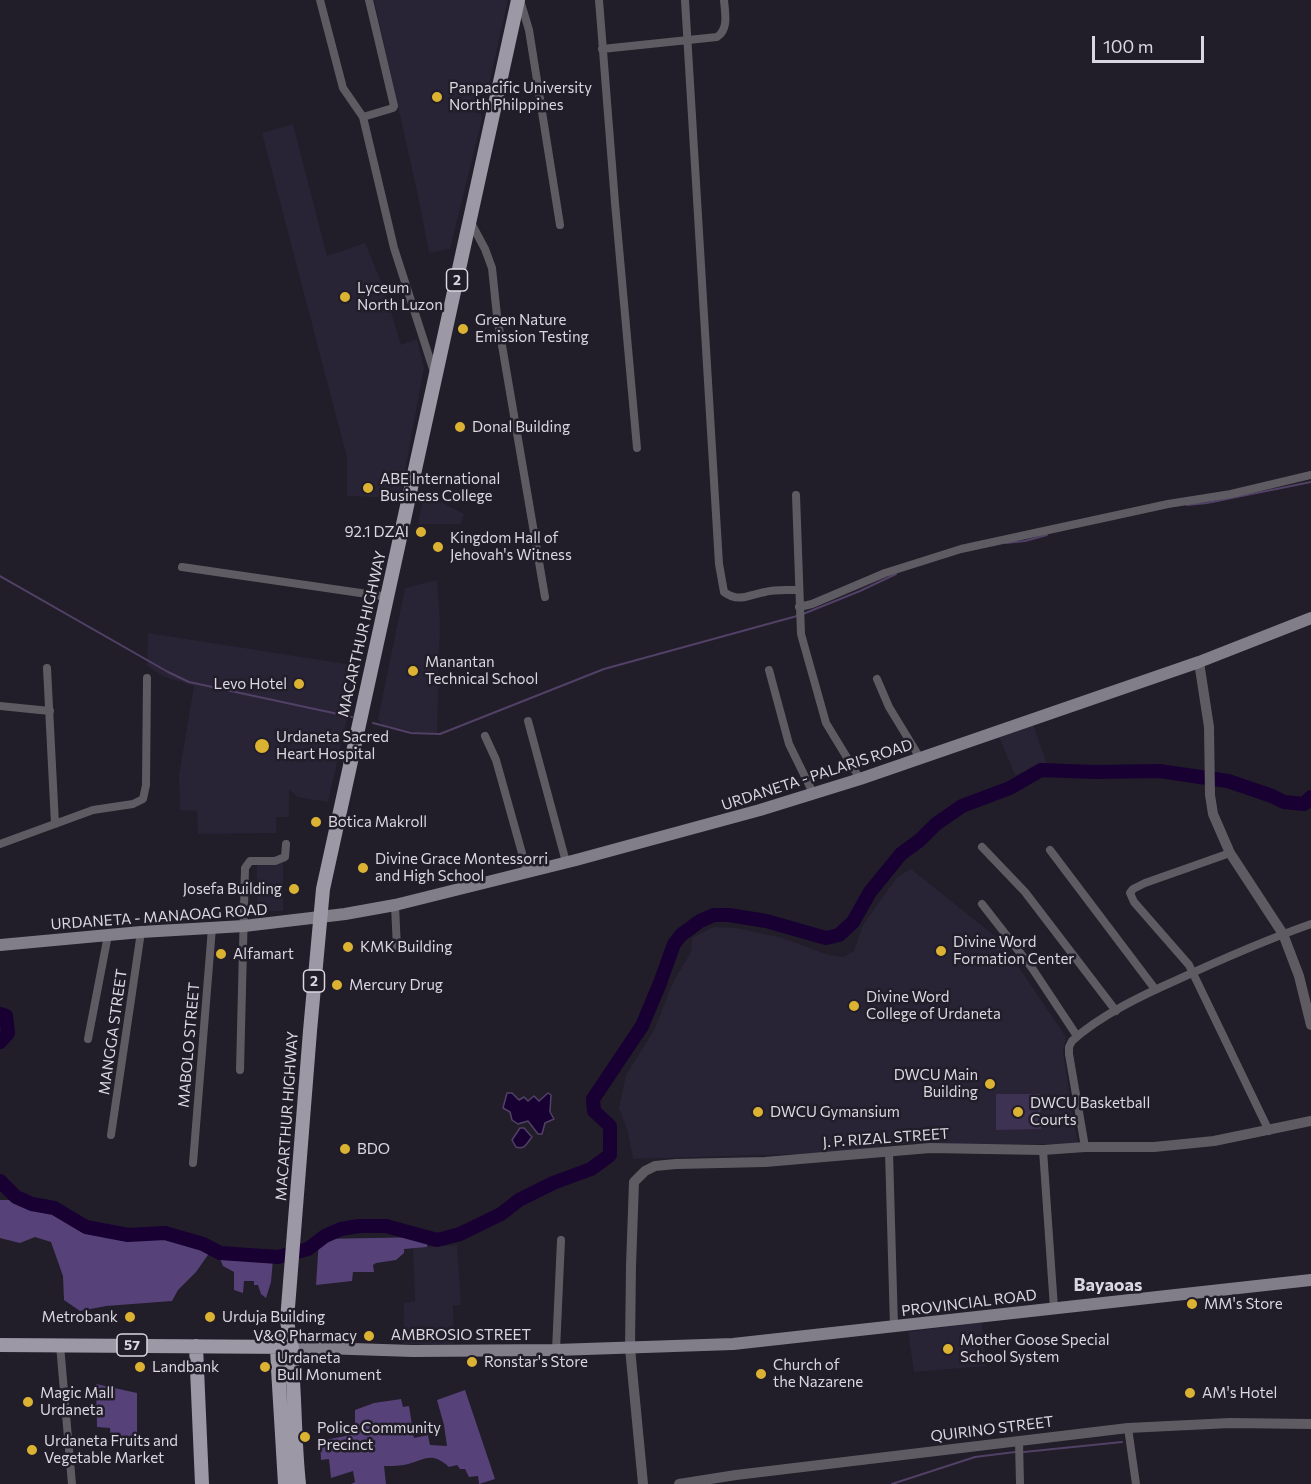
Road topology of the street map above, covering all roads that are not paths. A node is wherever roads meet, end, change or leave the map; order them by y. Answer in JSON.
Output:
{"nodes":[{"id":1,"x":320,"y":0,"type":"edge"},
{"id":2,"x":369,"y":0,"type":"edge"},
{"id":3,"x":519,"y":0,"type":"edge"},
{"id":4,"x":599,"y":0,"type":"edge"},
{"id":5,"x":685,"y":0,"type":"edge"},
{"id":6,"x":724,"y":0,"type":"edge"},
{"id":7,"x":686,"y":41,"type":"junction"},
{"id":8,"x":602,"y":49,"type":"junction"},
{"id":9,"x":363,"y":117,"type":"junction"},
{"id":10,"x":470,"y":221,"type":"junction"},
{"id":11,"x":560,"y":225,"type":"dead end"},
{"id":12,"x":435,"y":376,"type":"junction"},
{"id":13,"x":637,"y":448,"type":"dead end"},
{"id":14,"x":1311,"y":475,"type":"edge"},
{"id":15,"x":796,"y":495,"type":"dead end"},
{"id":16,"x":182,"y":567,"type":"dead end"},
{"id":17,"x":798,"y":590,"type":"junction"},
{"id":18,"x":388,"y":597,"type":"junction"},
{"id":19,"x":545,"y":597,"type":"dead end"},
{"id":20,"x":799,"y":609,"type":"junction"},
{"id":21,"x":1311,"y":618,"type":"edge"},
{"id":22,"x":1198,"y":662,"type":"junction"},
{"id":23,"x":47,"y":669,"type":"dead end"},
{"id":24,"x":769,"y":670,"type":"dead end"},
{"id":25,"x":147,"y":678,"type":"dead end"},
{"id":26,"x":877,"y":679,"type":"dead end"},
{"id":27,"x":0,"y":706,"type":"edge"},
{"id":28,"x":50,"y":711,"type":"junction"},
{"id":29,"x":528,"y":721,"type":"dead end"},
{"id":30,"x":485,"y":736,"type":"dead end"},
{"id":31,"x":920,"y":758,"type":"junction"},
{"id":32,"x":860,"y":779,"type":"junction"},
{"id":33,"x":813,"y":793,"type":"junction"},
{"id":34,"x":55,"y":824,"type":"junction"},
{"id":35,"x":0,"y":844,"type":"edge"},
{"id":36,"x":286,"y":844,"type":"dead end"},
{"id":37,"x":982,"y":847,"type":"dead end"},
{"id":38,"x":1050,"y":850,"type":"dead end"},
{"id":39,"x":1230,"y":853,"type":"junction"},
{"id":40,"x":566,"y":862,"type":"junction"},
{"id":41,"x":527,"y":871,"type":"junction"},
{"id":42,"x":982,"y":904,"type":"dead end"},
{"id":43,"x":394,"y":905,"type":"junction"},
{"id":44,"x":320,"y":918,"type":"junction"},
{"id":45,"x":1311,"y":924,"type":"edge"},
{"id":46,"x":244,"y":926,"type":"junction"},
{"id":47,"x":212,"y":928,"type":"junction"},
{"id":48,"x":141,"y":932,"type":"junction"},
{"id":49,"x":1283,"y":934,"type":"junction"},
{"id":50,"x":108,"y":935,"type":"junction"},
{"id":51,"x":0,"y":945,"type":"edge"},
{"id":52,"x":397,"y":949,"type":"dead end"},
{"id":53,"x":1192,"y":971,"type":"junction"},
{"id":54,"x":1155,"y":989,"type":"junction"},
{"id":55,"x":1116,"y":1011,"type":"junction"},
{"id":56,"x":1311,"y":1026,"type":"edge"},
{"id":57,"x":1077,"y":1036,"type":"junction"},
{"id":58,"x":88,"y":1039,"type":"dead end"},
{"id":59,"x":240,"y":1070,"type":"dead end"},
{"id":60,"x":1311,"y":1121,"type":"edge"},
{"id":61,"x":1269,"y":1131,"type":"junction"},
{"id":62,"x":111,"y":1135,"type":"dead end"},
{"id":63,"x":1085,"y":1147,"type":"junction"},
{"id":64,"x":1043,"y":1150,"type":"junction"},
{"id":65,"x":889,"y":1152,"type":"junction"},
{"id":66,"x":193,"y":1163,"type":"dead end"},
{"id":67,"x":561,"y":1240,"type":"dead end"},
{"id":68,"x":1311,"y":1280,"type":"edge"},
{"id":69,"x":1054,"y":1308,"type":"junction"},
{"id":70,"x":287,"y":1320,"type":"junction"},
{"id":71,"x":894,"y":1327,"type":"junction"},
{"id":72,"x":0,"y":1345,"type":"edge"},
{"id":73,"x":60,"y":1345,"type":"junction"},
{"id":74,"x":270,"y":1347,"type":"junction"},
{"id":75,"x":292,"y":1347,"type":"junction"},
{"id":76,"x":630,"y":1348,"type":"junction"},
{"id":77,"x":556,"y":1350,"type":"junction"},
{"id":78,"x":196,"y":1352,"type":"junction"},
{"id":79,"x":1311,"y":1424,"type":"edge"},
{"id":80,"x":280,"y":1425,"type":"junction"},
{"id":81,"x":295,"y":1425,"type":"junction"},
{"id":82,"x":1128,"y":1428,"type":"junction"},
{"id":83,"x":1019,"y":1441,"type":"junction"},
{"id":84,"x":72,"y":1484,"type":"edge"},
{"id":85,"x":202,"y":1484,"type":"edge"},
{"id":86,"x":285,"y":1484,"type":"edge"},
{"id":87,"x":299,"y":1484,"type":"edge"},
{"id":88,"x":643,"y":1484,"type":"edge"},
{"id":89,"x":679,"y":1484,"type":"edge"},
{"id":90,"x":1020,"y":1484,"type":"edge"},
{"id":91,"x":1136,"y":1484,"type":"edge"}],
"edges":[{"from":1,"to":9,"type":"street"},
{"from":2,"to":9,"type":"street"},
{"from":3,"to":10,"type":"main road","name":"MACARTHUR HIGHWAY","number":"2"},
{"from":3,"to":11,"type":"street"},
{"from":4,"to":8,"type":"street"},
{"from":5,"to":7,"type":"street"},
{"from":6,"to":7,"type":"street"},
{"from":7,"to":8,"type":"street"},
{"from":7,"to":17,"type":"street"},
{"from":8,"to":13,"type":"street"},
{"from":9,"to":12,"type":"street"},
{"from":10,"to":12,"type":"main road","name":"MACARTHUR HIGHWAY","number":"2"},
{"from":10,"to":19,"type":"street"},
{"from":12,"to":18,"type":"main road","name":"MACARTHUR HIGHWAY","number":"2"},
{"from":14,"to":20,"type":"street"},
{"from":15,"to":17,"type":"street"},
{"from":16,"to":18,"type":"street"},
{"from":17,"to":20,"type":"street"},
{"from":18,"to":44,"type":"main road","name":"MACARTHUR HIGHWAY","number":"2"},
{"from":20,"to":32,"type":"street"},
{"from":21,"to":22,"type":"main road","name":"URDANETA - PALARIS ROAD"},
{"from":22,"to":31,"type":"main road","name":"URDANETA - PALARIS ROAD"},
{"from":22,"to":39,"type":"street"},
{"from":23,"to":28,"type":"street"},
{"from":24,"to":33,"type":"street"},
{"from":25,"to":34,"type":"street"},
{"from":26,"to":31,"type":"street"},
{"from":27,"to":28,"type":"street"},
{"from":28,"to":34,"type":"street"},
{"from":29,"to":40,"type":"street"},
{"from":30,"to":41,"type":"street"},
{"from":31,"to":32,"type":"main road","name":"URDANETA - PALARIS ROAD"},
{"from":32,"to":33,"type":"main road","name":"URDANETA - PALARIS ROAD"},
{"from":33,"to":40,"type":"main road","name":"URDANETA - PALARIS ROAD"},
{"from":34,"to":35,"type":"street"},
{"from":36,"to":46,"type":"street"},
{"from":37,"to":55,"type":"street"},
{"from":38,"to":54,"type":"street"},
{"from":39,"to":49,"type":"street"},
{"from":39,"to":53,"type":"street"},
{"from":40,"to":41,"type":"main road","name":"URDANETA - PALARIS ROAD"},
{"from":41,"to":43,"type":"main road","name":"URDANETA - PALARIS ROAD"},
{"from":42,"to":57,"type":"street"},
{"from":43,"to":44,"type":"main road","name":"URDANETA - PALARIS ROAD"},
{"from":43,"to":52,"type":"street"},
{"from":44,"to":46,"type":"main road","name":"URDANETA - MANAOAG ROAD"},
{"from":44,"to":70,"type":"main road","name":"MACARTHUR HIGHWAY","number":"2"},
{"from":45,"to":49,"type":"street"},
{"from":46,"to":47,"type":"main road","name":"URDANETA - MANAOAG ROAD"},
{"from":46,"to":59,"type":"street"},
{"from":47,"to":48,"type":"main road","name":"URDANETA - MANAOAG ROAD"},
{"from":47,"to":66,"type":"street","name":"MABOLO STREET"},
{"from":48,"to":50,"type":"main road","name":"URDANETA - MANAOAG ROAD"},
{"from":48,"to":62,"type":"street","name":"MANGGA STREET"},
{"from":49,"to":53,"type":"street"},
{"from":49,"to":56,"type":"street"},
{"from":50,"to":51,"type":"main road","name":"URDANETA - MANAOAG ROAD"},
{"from":50,"to":58,"type":"street"},
{"from":53,"to":54,"type":"street"},
{"from":53,"to":61,"type":"street"},
{"from":54,"to":55,"type":"street"},
{"from":55,"to":57,"type":"street"},
{"from":57,"to":63,"type":"street"},
{"from":60,"to":61,"type":"street","name":"J. P. RIZAL STREET"},
{"from":61,"to":63,"type":"street","name":"J. P. RIZAL STREET"},
{"from":63,"to":64,"type":"street","name":"J. P. RIZAL STREET"},
{"from":64,"to":65,"type":"street","name":"J. P. RIZAL STREET"},
{"from":64,"to":69,"type":"street"},
{"from":65,"to":71,"type":"street"},
{"from":65,"to":76,"type":"street","name":"J. P. RIZAL STREET"},
{"from":67,"to":77,"type":"street"},
{"from":68,"to":69,"type":"main road","name":"PROVINCIAL ROAD"},
{"from":69,"to":71,"type":"main road","name":"PROVINCIAL ROAD"},
{"from":70,"to":74,"type":"main road","name":"MACARTHUR HIGHWAY","number":"2"},
{"from":70,"to":75,"type":"main road","name":"MACARTHUR HIGHWAY","number":"2"},
{"from":71,"to":76,"type":"main road","name":"PROVINCIAL ROAD"},
{"from":72,"to":73,"type":"main road","number":"57"},
{"from":73,"to":78,"type":"main road","number":"57"},
{"from":73,"to":84,"type":"street"},
{"from":74,"to":75,"type":"main road"},
{"from":74,"to":78,"type":"main road"},
{"from":74,"to":80,"type":"main road","name":"MACARTHUR HIGHWAY","number":"2"},
{"from":75,"to":77,"type":"main road","name":"AMBROSIO STREET"},
{"from":75,"to":81,"type":"main road","name":"MACARTHUR HIGHWAY","number":"2"},
{"from":76,"to":77,"type":"main road","name":"AMBROSIO STREET"},
{"from":76,"to":88,"type":"street","name":"J. P. RIZAL STREET"},
{"from":78,"to":85,"type":"main road"},
{"from":79,"to":82,"type":"street","name":"QUIRINO STREET"},
{"from":80,"to":81,"type":"main road"},
{"from":80,"to":86,"type":"main road","name":"MACARTHUR HIGHWAY","number":"2"},
{"from":81,"to":87,"type":"main road","name":"MACARTHUR HIGHWAY","number":"2"},
{"from":82,"to":83,"type":"street","name":"QUIRINO STREET"},
{"from":82,"to":91,"type":"street"},
{"from":83,"to":89,"type":"street","name":"QUIRINO STREET"},
{"from":83,"to":90,"type":"street"}]}
